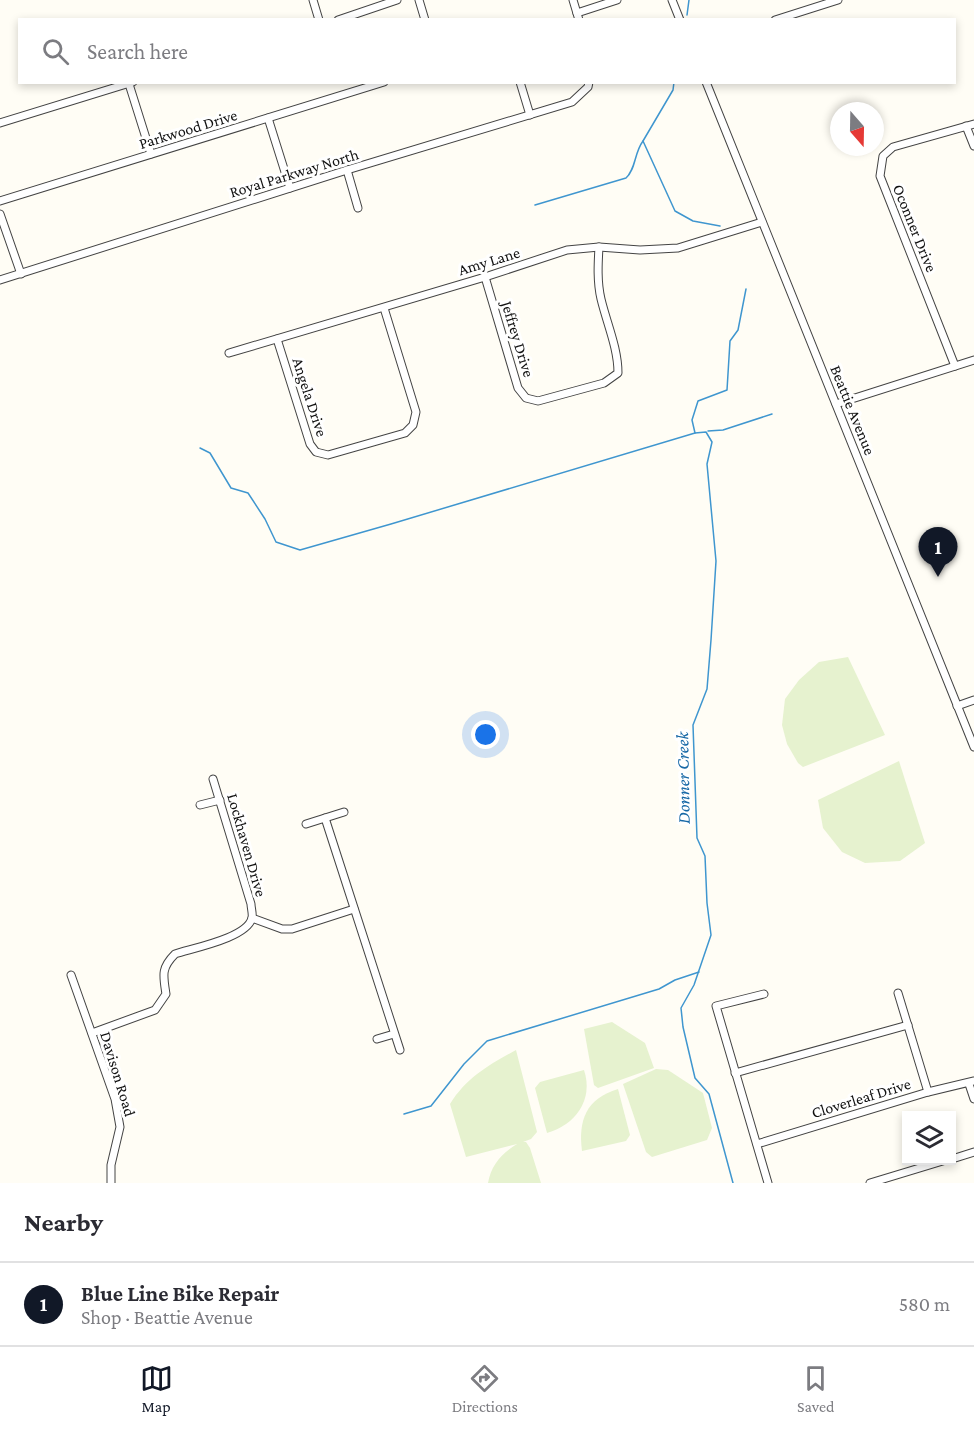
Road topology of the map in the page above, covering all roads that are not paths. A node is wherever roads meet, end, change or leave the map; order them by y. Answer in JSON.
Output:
{"nodes":[{"id":1,"x":313,"y":0,"type":"edge"},
{"id":2,"x":397,"y":0,"type":"edge"},
{"id":3,"x":418,"y":0,"type":"edge"},
{"id":4,"x":573,"y":0,"type":"edge"},
{"id":5,"x":617,"y":0,"type":"edge"},
{"id":6,"x":672,"y":0,"type":"edge"},
{"id":7,"x":838,"y":0,"type":"edge"},
{"id":8,"x":578,"y":16,"type":"edge"},
{"id":9,"x":318,"y":18,"type":"edge"},
{"id":10,"x":344,"y":18,"type":"edge"},
{"id":11,"x":424,"y":18,"type":"edge"},
{"id":12,"x":679,"y":18,"type":"edge"},
{"id":13,"x":781,"y":18,"type":"edge"},
{"id":14,"x":128,"y":84,"type":"edge"},
{"id":15,"x":131,"y":84,"type":"edge"},
{"id":16,"x":378,"y":84,"type":"edge"},
{"id":17,"x":521,"y":84,"type":"edge"},
{"id":18,"x":589,"y":84,"type":"edge"},
{"id":19,"x":707,"y":84,"type":"edge"},
{"id":20,"x":530,"y":115,"type":"junction"},
{"id":21,"x":268,"y":118,"type":"junction"},
{"id":22,"x":0,"y":123,"type":"edge"},
{"id":23,"x":974,"y":124,"type":"edge"},
{"id":24,"x":966,"y":126,"type":"junction"},
{"id":25,"x":974,"y":146,"type":"edge"},
{"id":26,"x":151,"y":154,"type":"junction"},
{"id":27,"x":347,"y":170,"type":"junction"},
{"id":28,"x":290,"y":188,"type":"junction"},
{"id":29,"x":0,"y":201,"type":"edge"},
{"id":30,"x":358,"y":208,"type":"dead end"},
{"id":31,"x":0,"y":214,"type":"edge"},
{"id":32,"x":762,"y":222,"type":"junction"},
{"id":33,"x":599,"y":247,"type":"junction"},
{"id":34,"x":21,"y":274,"type":"junction"},
{"id":35,"x":485,"y":277,"type":"junction"},
{"id":36,"x":0,"y":280,"type":"edge"},
{"id":37,"x":384,"y":308,"type":"junction"},
{"id":38,"x":278,"y":339,"type":"junction"},
{"id":39,"x":229,"y":354,"type":"dead end"},
{"id":40,"x":974,"y":360,"type":"edge"},
{"id":41,"x":955,"y":366,"type":"junction"},
{"id":42,"x":836,"y":404,"type":"junction"},
{"id":43,"x":974,"y":700,"type":"edge"},
{"id":44,"x":957,"y":706,"type":"junction"},
{"id":45,"x":974,"y":747,"type":"edge"},
{"id":46,"x":213,"y":779,"type":"dead end"},
{"id":47,"x":220,"y":800,"type":"junction"},
{"id":48,"x":200,"y":805,"type":"dead end"},
{"id":49,"x":344,"y":812,"type":"dead end"},
{"id":50,"x":325,"y":818,"type":"junction"},
{"id":51,"x":306,"y":824,"type":"dead end"},
{"id":52,"x":354,"y":909,"type":"junction"},
{"id":53,"x":252,"y":918,"type":"junction"},
{"id":54,"x":71,"y":975,"type":"dead end"},
{"id":55,"x":898,"y":993,"type":"dead end"},
{"id":56,"x":764,"y":994,"type":"dead end"},
{"id":57,"x":908,"y":1025,"type":"junction"},
{"id":58,"x":92,"y":1033,"type":"junction"},
{"id":59,"x":394,"y":1034,"type":"junction"},
{"id":60,"x":377,"y":1039,"type":"dead end"},
{"id":61,"x":400,"y":1050,"type":"dead end"},
{"id":62,"x":735,"y":1073,"type":"junction"},
{"id":63,"x":971,"y":1082,"type":"edge"},
{"id":64,"x":928,"y":1092,"type":"junction"},
{"id":65,"x":974,"y":1099,"type":"edge"},
{"id":66,"x":757,"y":1144,"type":"junction"},
{"id":67,"x":974,"y":1152,"type":"edge"},
{"id":68,"x":956,"y":1157,"type":"edge"},
{"id":69,"x":932,"y":1165,"type":"edge"},
{"id":70,"x":111,"y":1183,"type":"edge"},
{"id":71,"x":768,"y":1183,"type":"edge"},
{"id":72,"x":870,"y":1183,"type":"edge"}],
"edges":[{"from":1,"to":9,"type":"street"},
{"from":2,"to":10,"type":"street"},
{"from":3,"to":11,"type":"street"},
{"from":4,"to":8,"type":"street"},
{"from":5,"to":8,"type":"street"},
{"from":6,"to":12,"type":"street"},
{"from":7,"to":13,"type":"street"},
{"from":14,"to":22,"type":"street"},
{"from":15,"to":26,"type":"street"},
{"from":16,"to":21,"type":"street","name":"Parkwood Drive"},
{"from":17,"to":20,"type":"street"},
{"from":18,"to":20,"type":"street","name":"Royal Parkway North"},
{"from":19,"to":32,"type":"street","name":"Beattie Avenue"},
{"from":20,"to":27,"type":"street","name":"Royal Parkway North"},
{"from":21,"to":26,"type":"street","name":"Parkwood Drive"},
{"from":21,"to":28,"type":"street"},
{"from":23,"to":24,"type":"street","name":"Oconner Drive"},
{"from":24,"to":25,"type":"street"},
{"from":24,"to":41,"type":"street","name":"Oconner Drive"},
{"from":26,"to":29,"type":"street","name":"Parkwood Drive"},
{"from":27,"to":28,"type":"street","name":"Royal Parkway North"},
{"from":27,"to":30,"type":"street"},
{"from":28,"to":34,"type":"street","name":"Royal Parkway North"},
{"from":31,"to":34,"type":"street"},
{"from":32,"to":33,"type":"street","name":"Amy Lane"},
{"from":32,"to":42,"type":"street","name":"Beattie Avenue"},
{"from":33,"to":35,"type":"street","name":"Amy Lane"},
{"from":33,"to":35,"type":"street","name":"Jeffrey Drive"},
{"from":34,"to":36,"type":"street","name":"Royal Parkway North"},
{"from":35,"to":37,"type":"street","name":"Amy Lane"},
{"from":37,"to":38,"type":"street","name":"Amy Lane"},
{"from":37,"to":38,"type":"street","name":"Angela Drive"},
{"from":38,"to":39,"type":"street","name":"Amy Lane"},
{"from":40,"to":41,"type":"street"},
{"from":41,"to":42,"type":"street"},
{"from":42,"to":44,"type":"street","name":"Beattie Avenue"},
{"from":43,"to":44,"type":"street"},
{"from":44,"to":45,"type":"street","name":"Beattie Avenue"},
{"from":46,"to":47,"type":"street","name":"Lockhaven Drive"},
{"from":47,"to":48,"type":"street"},
{"from":47,"to":53,"type":"street","name":"Lockhaven Drive"},
{"from":49,"to":50,"type":"street"},
{"from":50,"to":51,"type":"street"},
{"from":50,"to":52,"type":"street"},
{"from":52,"to":53,"type":"street"},
{"from":52,"to":59,"type":"street"},
{"from":53,"to":58,"type":"street","name":"Lockhaven Drive"},
{"from":54,"to":58,"type":"street","name":"Davison Road"},
{"from":55,"to":57,"type":"street"},
{"from":56,"to":62,"type":"street"},
{"from":57,"to":62,"type":"street"},
{"from":57,"to":64,"type":"street"},
{"from":58,"to":70,"type":"street","name":"Davison Road"},
{"from":59,"to":60,"type":"street"},
{"from":59,"to":61,"type":"street"},
{"from":62,"to":66,"type":"street"},
{"from":63,"to":64,"type":"street","name":"Cloverleaf Drive"},
{"from":63,"to":65,"type":"street"},
{"from":64,"to":66,"type":"street","name":"Cloverleaf Drive"},
{"from":66,"to":71,"type":"street"},
{"from":67,"to":68,"type":"street"},
{"from":69,"to":72,"type":"street"}]}
